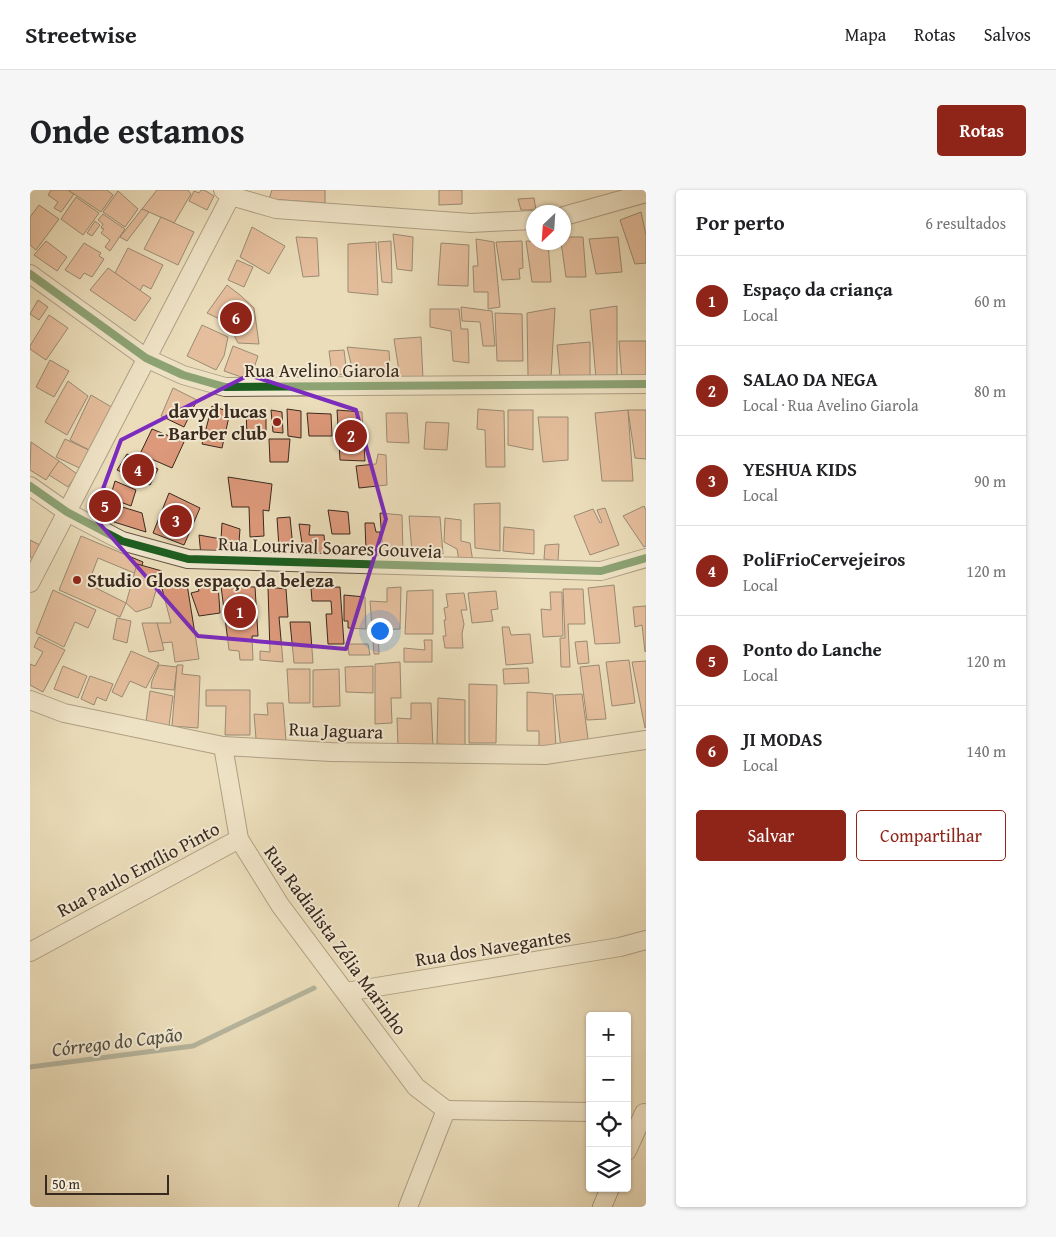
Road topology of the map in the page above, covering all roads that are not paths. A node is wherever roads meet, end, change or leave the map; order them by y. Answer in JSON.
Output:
{"nodes":[{"id":1,"x":229,"y":192,"type":"edge"},
{"id":2,"x":646,"y":193,"type":"edge"},
{"id":3,"x":571,"y":214,"type":"edge"},
{"id":4,"x":526,"y":220,"type":"edge"},
{"id":5,"x":30,"y":274,"type":"edge"},
{"id":6,"x":146,"y":358,"type":"junction"},
{"id":7,"x":646,"y":384,"type":"edge"},
{"id":8,"x":30,"y":486,"type":"edge"},
{"id":9,"x":67,"y":512,"type":"junction"},
{"id":10,"x":646,"y":558,"type":"edge"},
{"id":11,"x":30,"y":582,"type":"edge"},
{"id":12,"x":30,"y":700,"type":"edge"},
{"id":13,"x":646,"y":740,"type":"edge"},
{"id":14,"x":223,"y":746,"type":"junction"},
{"id":15,"x":239,"y":839,"type":"junction"},
{"id":16,"x":646,"y":940,"type":"edge"},
{"id":17,"x":30,"y":952,"type":"edge"},
{"id":18,"x":346,"y":992,"type":"junction"},
{"id":19,"x":446,"y":1110,"type":"junction"},
{"id":20,"x":586,"y":1112,"type":"edge"},
{"id":21,"x":639,"y":1113,"type":"edge"},
{"id":22,"x":628,"y":1147,"type":"edge"},
{"id":23,"x":608,"y":1192,"type":"edge"},
{"id":24,"x":408,"y":1207,"type":"edge"},
{"id":25,"x":602,"y":1207,"type":"edge"}],
"edges":[{"from":1,"to":4,"type":"street"},
{"from":1,"to":6,"type":"street"},
{"from":2,"to":3,"type":"street"},
{"from":5,"to":6,"type":"street","name":"Rua Avelino Giarola"},
{"from":6,"to":7,"type":"street","name":"Rua Avelino Giarola"},
{"from":6,"to":9,"type":"street"},
{"from":8,"to":9,"type":"street","name":"Rua Lourival Soares Gouveia"},
{"from":9,"to":10,"type":"street","name":"Rua Lourival Soares Gouveia"},
{"from":9,"to":11,"type":"street"},
{"from":12,"to":14,"type":"street","name":"Rua Jaguara"},
{"from":13,"to":14,"type":"street","name":"Rua Jaguara"},
{"from":14,"to":15,"type":"street","name":"Rua Radialista Zélia Marinho"},
{"from":15,"to":17,"type":"street","name":"Rua Paulo Emílio Pinto"},
{"from":15,"to":18,"type":"street","name":"Rua Radialista Zélia Marinho"},
{"from":16,"to":18,"type":"street","name":"Rua dos Navegantes"},
{"from":18,"to":19,"type":"street","name":"Rua Radialista Zélia Marinho"},
{"from":19,"to":20,"type":"street"},
{"from":19,"to":24,"type":"street"},
{"from":21,"to":22,"type":"street"},
{"from":23,"to":25,"type":"street"}]}
